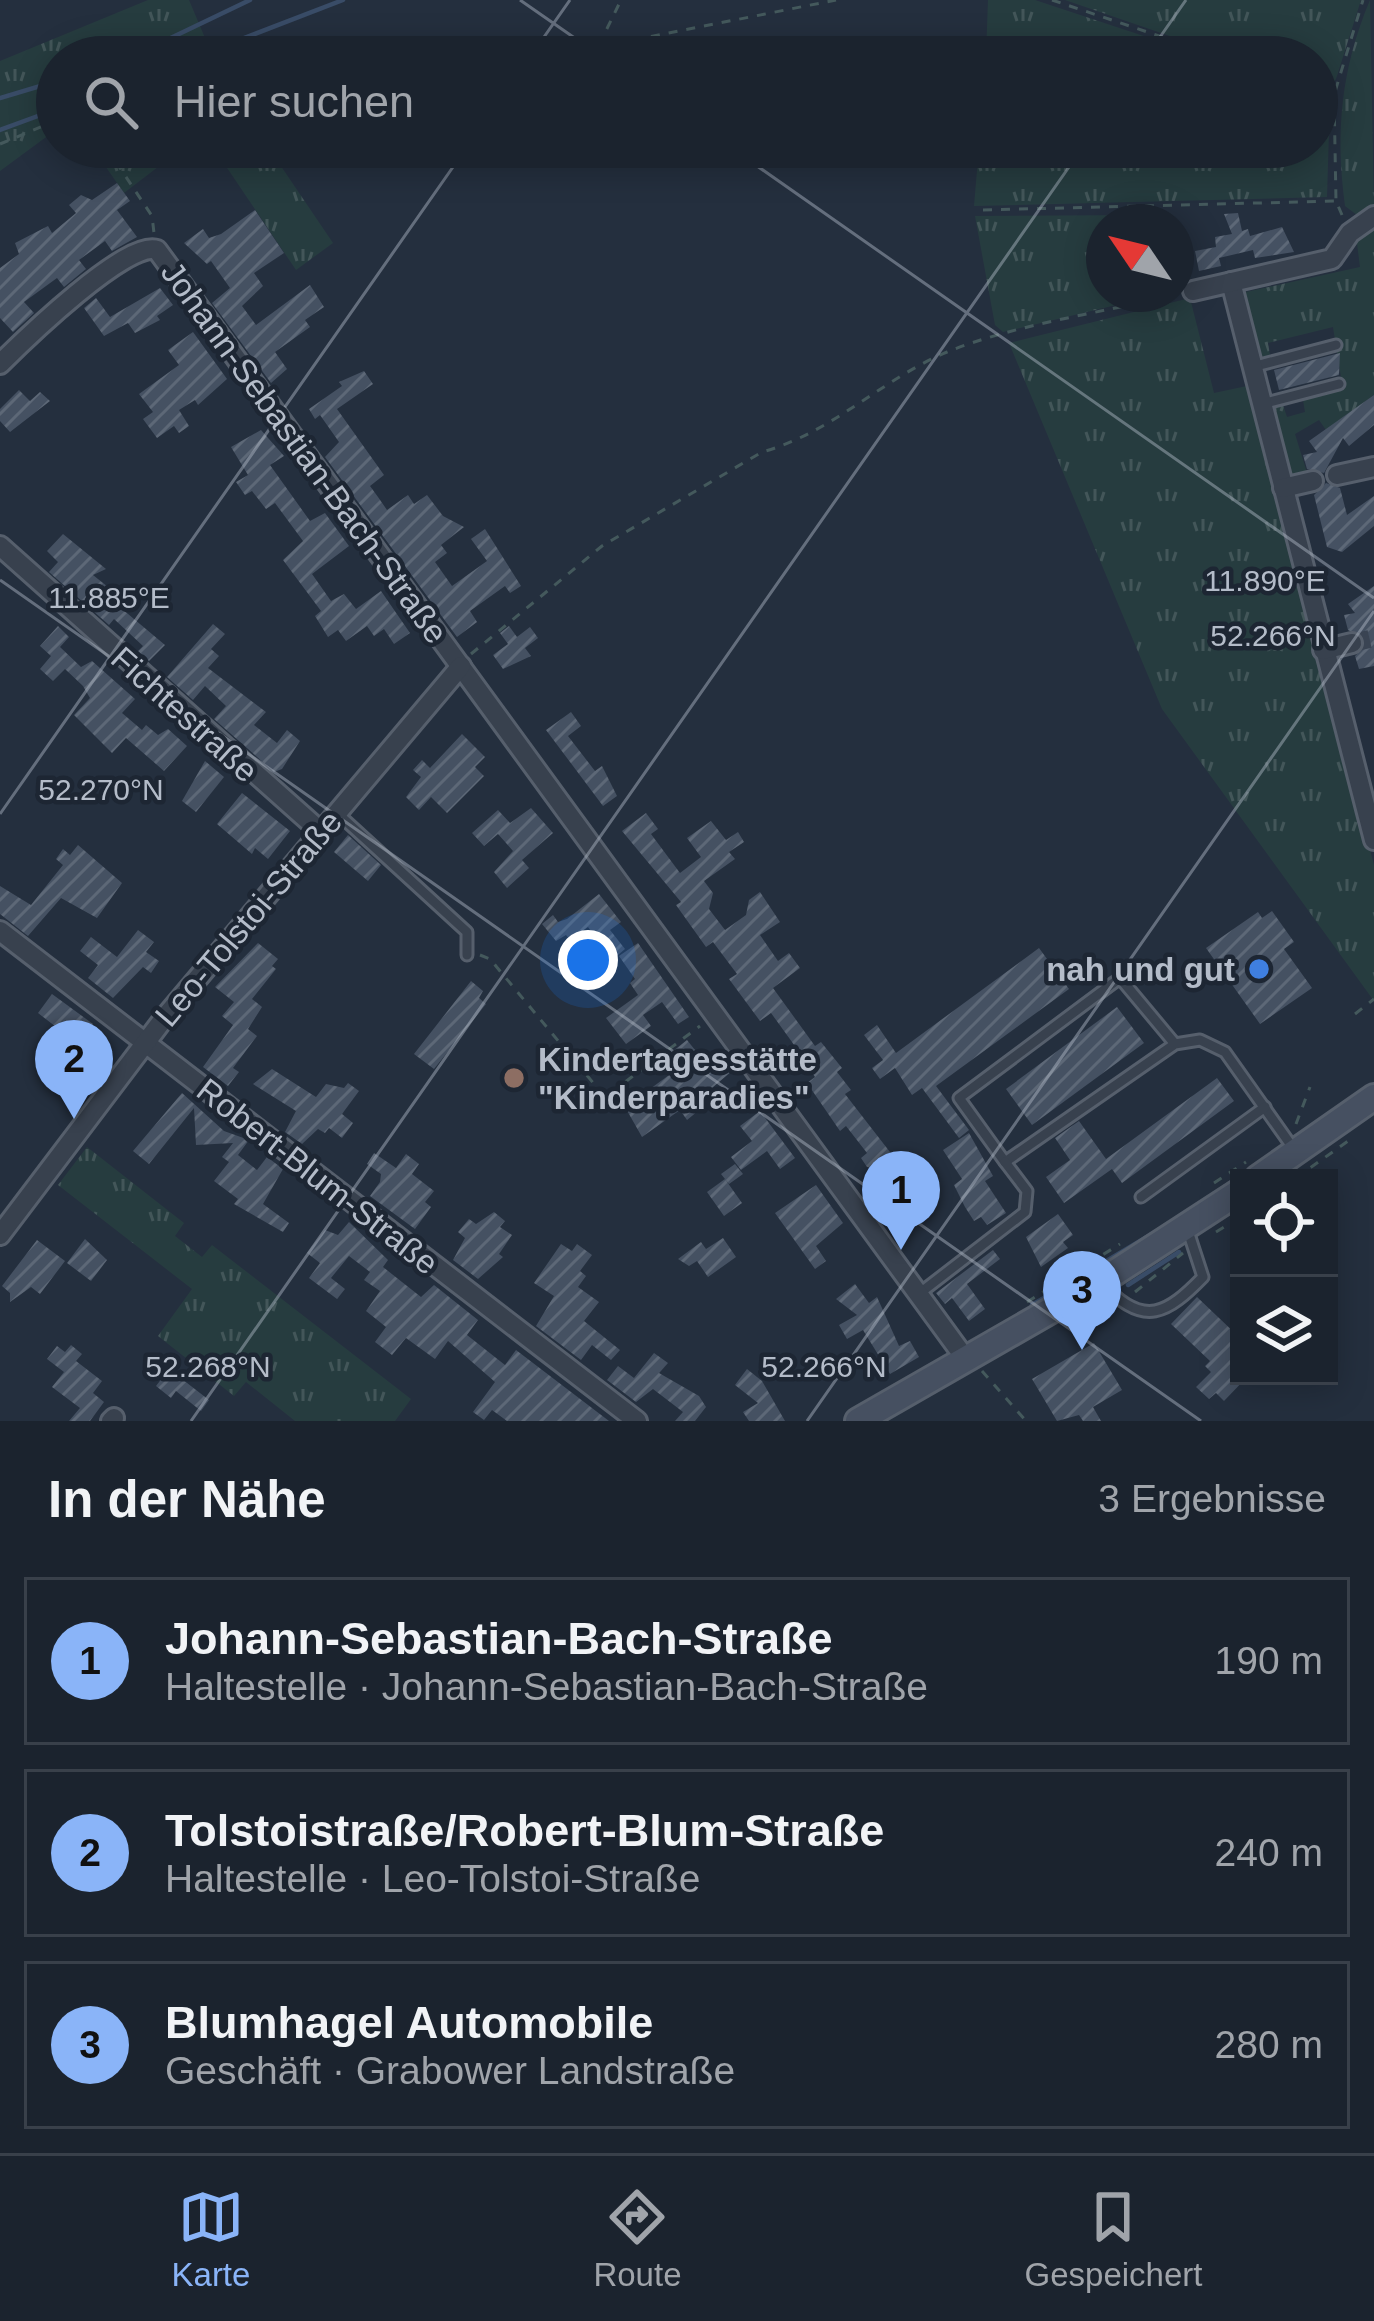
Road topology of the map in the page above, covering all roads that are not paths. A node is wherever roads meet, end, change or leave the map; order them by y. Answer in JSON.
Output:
{"nodes":[{"id":1,"x":1374,"y":216,"type":"edge"},
{"id":2,"x":1231,"y":282,"type":"junction"},
{"id":3,"x":1194,"y":291,"type":"edge"},
{"id":4,"x":1336,"y":346,"type":"dead end"},
{"id":5,"x":0,"y":364,"type":"edge"},
{"id":6,"x":1252,"y":367,"type":"junction"},
{"id":7,"x":1339,"y":384,"type":"dead end"},
{"id":8,"x":1262,"y":404,"type":"junction"},
{"id":9,"x":1374,"y":467,"type":"edge"},
{"id":10,"x":1336,"y":475,"type":"dead end"},
{"id":11,"x":1313,"y":481,"type":"dead end"},
{"id":12,"x":1283,"y":488,"type":"junction"},
{"id":13,"x":0,"y":546,"type":"edge"},
{"id":14,"x":1352,"y":643,"type":"tunnel mouth"},
{"id":15,"x":1322,"y":650,"type":"junction"},
{"id":16,"x":460,"y":666,"type":"junction"},
{"id":17,"x":337,"y":812,"type":"junction"},
{"id":18,"x":320,"y":831,"type":"junction"},
{"id":19,"x":1374,"y":840,"type":"edge"},
{"id":20,"x":0,"y":931,"type":"edge"},
{"id":21,"x":467,"y":955,"type":"road end"},
{"id":22,"x":145,"y":1043,"type":"junction"},
{"id":23,"x":1175,"y":1044,"type":"junction"},
{"id":24,"x":1374,"y":1097,"type":"edge"},
{"id":25,"x":1264,"y":1107,"type":"junction"},
{"id":26,"x":1292,"y":1155,"type":"edge"},
{"id":27,"x":1005,"y":1162,"type":"junction"},
{"id":28,"x":1255,"y":1168,"type":"edge"},
{"id":29,"x":1141,"y":1197,"type":"dead end"},
{"id":30,"x":1230,"y":1200,"type":"edge"},
{"id":31,"x":0,"y":1235,"type":"edge"},
{"id":32,"x":1191,"y":1237,"type":"junction"},
{"id":33,"x":1102,"y":1281,"type":"junction"},
{"id":34,"x":920,"y":1293,"type":"junction"},
{"id":35,"x":973,"y":1364,"type":"junction"},
{"id":36,"x":637,"y":1421,"type":"edge"},
{"id":37,"x":858,"y":1421,"type":"edge"}],
"edges":[{"from":1,"to":2,"type":"street"},
{"from":2,"to":3,"type":"street"},
{"from":2,"to":6,"type":"street"},
{"from":4,"to":6,"type":"lane"},
{"from":5,"to":16,"type":"street","name":"Johann-Sebastian-Bach-Straße"},
{"from":6,"to":8,"type":"street"},
{"from":7,"to":8,"type":"lane"},
{"from":8,"to":12,"type":"street"},
{"from":9,"to":10,"type":"street"},
{"from":11,"to":12,"type":"street"},
{"from":12,"to":15,"type":"street"},
{"from":13,"to":18,"type":"street","name":"Fichtestraße"},
{"from":14,"to":15,"type":"street"},
{"from":15,"to":19,"type":"street"},
{"from":16,"to":17,"type":"street","name":"Leo-Tolstoi-Straße"},
{"from":16,"to":34,"type":"street","name":"Johann-Sebastian-Bach-Straße"},
{"from":17,"to":18,"type":"street","name":"Leo-Tolstoi-Straße"},
{"from":17,"to":21,"type":"lane"},
{"from":18,"to":22,"type":"street","name":"Leo-Tolstoi-Straße"},
{"from":20,"to":22,"type":"street","name":"Robert-Blum-Straße"},
{"from":22,"to":31,"type":"street","name":"Leo-Tolstoi-Straße"},
{"from":22,"to":36,"type":"street","name":"Robert-Blum-Straße"},
{"from":23,"to":25,"type":"lane"},
{"from":23,"to":27,"type":"lane"},
{"from":23,"to":27,"type":"lane"},
{"from":24,"to":26,"type":"main road"},
{"from":25,"to":26,"type":"lane"},
{"from":25,"to":29,"type":"lane"},
{"from":26,"to":28,"type":"main road"},
{"from":27,"to":34,"type":"lane"},
{"from":30,"to":32,"type":"main road"},
{"from":32,"to":33,"type":"main road"},
{"from":32,"to":33,"type":"lane"},
{"from":33,"to":35,"type":"main road"},
{"from":34,"to":35,"type":"street","name":"Johann-Sebastian-Bach-Straße"},
{"from":35,"to":37,"type":"main road"}]}
